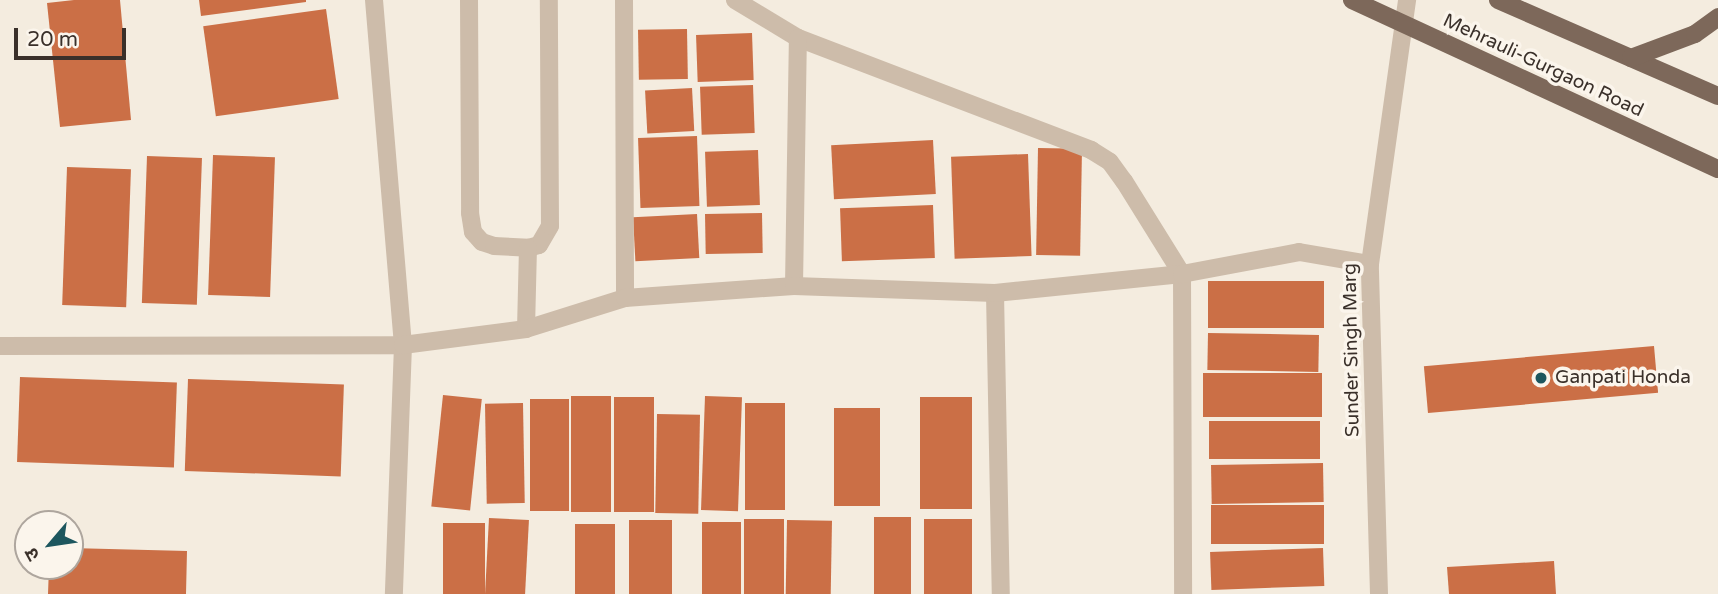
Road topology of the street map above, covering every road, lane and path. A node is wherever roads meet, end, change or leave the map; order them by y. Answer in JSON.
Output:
{"nodes":[{"id":1,"x":373,"y":0,"type":"edge"},
{"id":2,"x":469,"y":0,"type":"edge"},
{"id":3,"x":550,"y":0,"type":"edge"},
{"id":4,"x":624,"y":0,"type":"edge"},
{"id":5,"x":735,"y":0,"type":"edge"},
{"id":6,"x":1352,"y":0,"type":"edge"},
{"id":7,"x":1407,"y":0,"type":"edge"},
{"id":8,"x":1498,"y":0,"type":"edge"},
{"id":9,"x":1718,"y":17,"type":"edge"},
{"id":10,"x":1402,"y":24,"type":"junction"},
{"id":11,"x":798,"y":38,"type":"junction"},
{"id":12,"x":1631,"y":58,"type":"junction"},
{"id":13,"x":1718,"y":96,"type":"edge"},
{"id":14,"x":1718,"y":169,"type":"edge"},
{"id":15,"x":528,"y":248,"type":"junction"},
{"id":16,"x":1370,"y":264,"type":"junction"},
{"id":17,"x":1182,"y":274,"type":"junction"},
{"id":18,"x":794,"y":286,"type":"junction"},
{"id":19,"x":995,"y":293,"type":"junction"},
{"id":20,"x":625,"y":298,"type":"junction"},
{"id":21,"x":526,"y":329,"type":"junction"},
{"id":22,"x":403,"y":345,"type":"junction"},
{"id":23,"x":0,"y":346,"type":"edge"},
{"id":24,"x":394,"y":594,"type":"edge"},
{"id":25,"x":1001,"y":594,"type":"edge"},
{"id":26,"x":1183,"y":594,"type":"edge"},
{"id":27,"x":1379,"y":594,"type":"edge"}],
"edges":[{"from":1,"to":22,"type":"street"},
{"from":2,"to":15,"type":"street"},
{"from":3,"to":15,"type":"street"},
{"from":4,"to":20,"type":"street"},
{"from":5,"to":11,"type":"street"},
{"from":6,"to":10,"type":"main road","name":"Mehrauli-Gurgaon Road"},
{"from":7,"to":10,"type":"street","name":"Sunder Singh Marg"},
{"from":8,"to":12,"type":"main road"},
{"from":9,"to":12,"type":"main road"},
{"from":10,"to":14,"type":"main road","name":"Mehrauli-Gurgaon Road"},
{"from":10,"to":16,"type":"street","name":"Sunder Singh Marg"},
{"from":11,"to":17,"type":"street"},
{"from":11,"to":18,"type":"street"},
{"from":12,"to":13,"type":"main road"},
{"from":15,"to":21,"type":"street"},
{"from":16,"to":17,"type":"street"},
{"from":16,"to":27,"type":"street","name":"Sunder Singh Marg"},
{"from":17,"to":19,"type":"street"},
{"from":17,"to":26,"type":"street"},
{"from":18,"to":19,"type":"street"},
{"from":18,"to":20,"type":"street"},
{"from":19,"to":25,"type":"street"},
{"from":20,"to":21,"type":"street"},
{"from":21,"to":22,"type":"street"},
{"from":22,"to":23,"type":"street"},
{"from":22,"to":24,"type":"street"}]}
